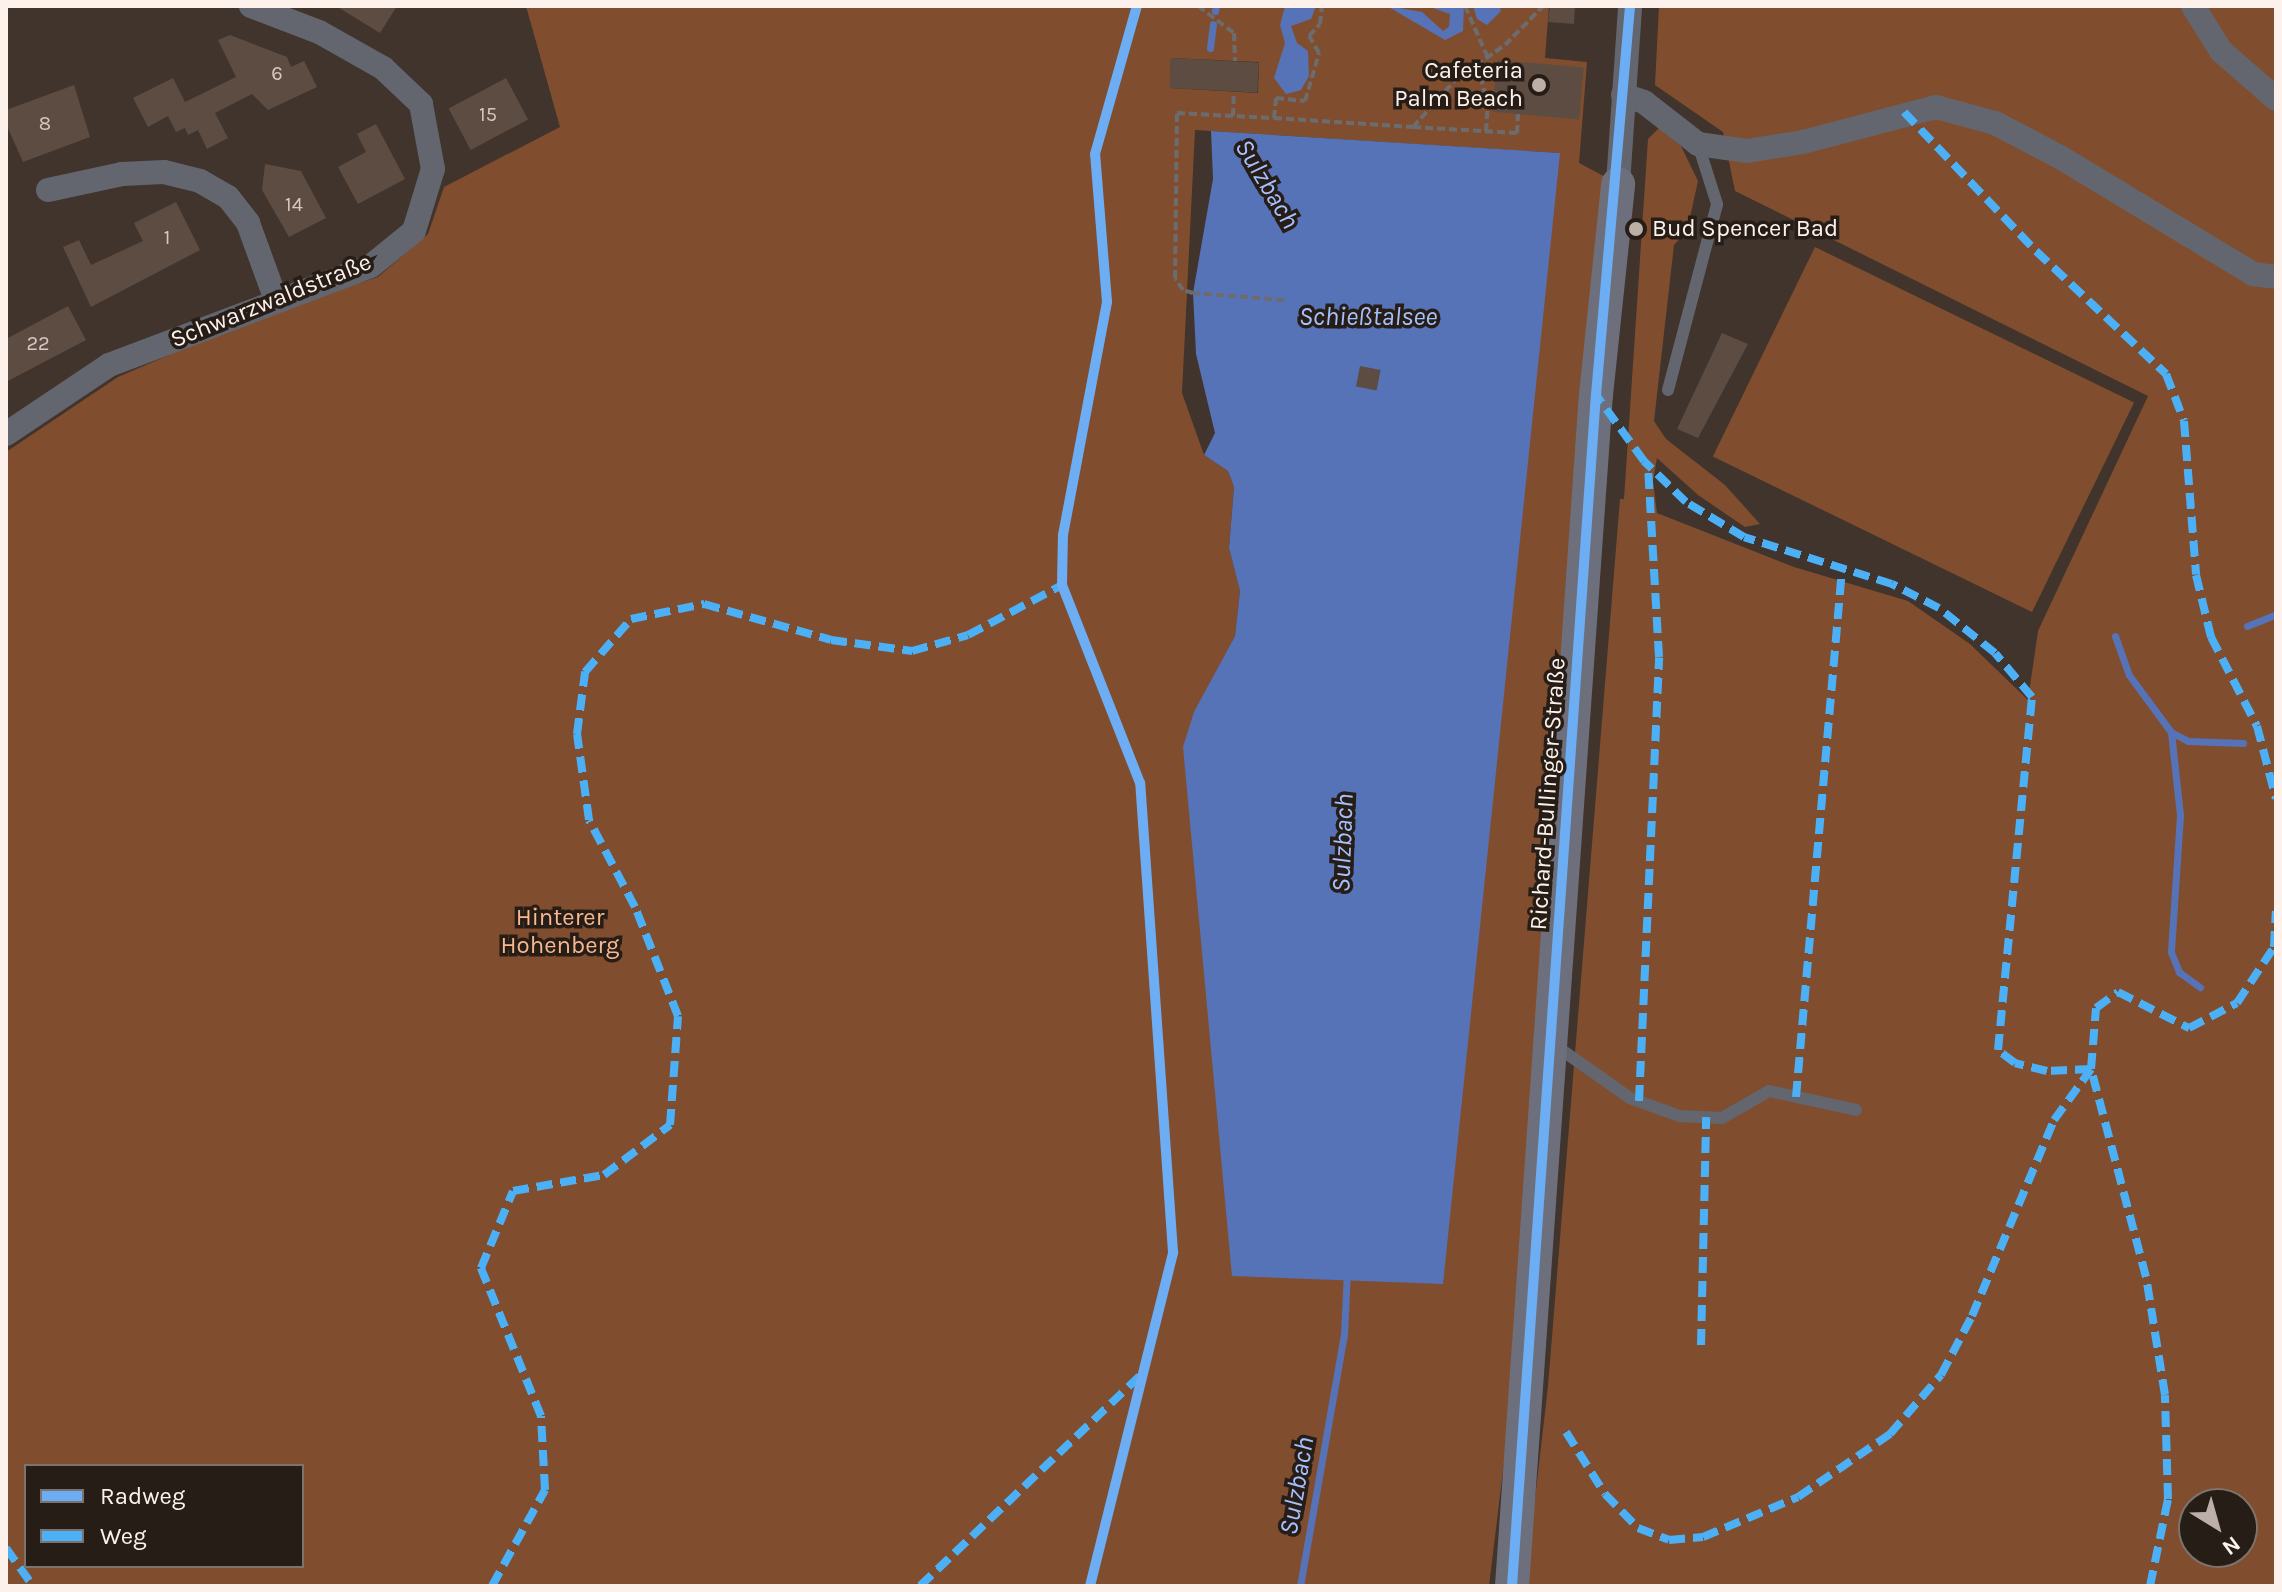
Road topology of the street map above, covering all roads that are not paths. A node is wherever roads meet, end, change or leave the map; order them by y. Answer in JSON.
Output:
{"nodes":[{"id":1,"x":251,"y":6,"type":"edge"},
{"id":2,"x":1630,"y":6,"type":"edge"},
{"id":3,"x":2193,"y":6,"type":"edge"},
{"id":4,"x":1623,"y":95,"type":"junction"},
{"id":5,"x":2276,"y":99,"type":"edge"},
{"id":6,"x":1698,"y":144,"type":"junction"},
{"id":7,"x":1618,"y":184,"type":"joint"},
{"id":8,"x":48,"y":190,"type":"dead end"},
{"id":9,"x":2276,"y":277,"type":"edge"},
{"id":10,"x":276,"y":300,"type":"junction"},
{"id":11,"x":1668,"y":390,"type":"dead end"},
{"id":12,"x":6,"y":434,"type":"edge"},
{"id":13,"x":1550,"y":1042,"type":"junction"},
{"id":14,"x":1856,"y":1110,"type":"dead end"},
{"id":15,"x":1512,"y":1586,"type":"edge"}],
"edges":[{"from":1,"to":10,"type":"street","name":"Schwarzwaldstraße"},
{"from":2,"to":4,"type":"street","name":"Richard-Bullinger-Straße"},
{"from":3,"to":5,"type":"street"},
{"from":4,"to":6,"type":"street"},
{"from":4,"to":7,"type":"street","name":"Richard-Bullinger-Straße"},
{"from":6,"to":9,"type":"street"},
{"from":6,"to":11,"type":"lane"},
{"from":7,"to":13,"type":"street","name":"Richard-Bullinger-Straße"},
{"from":8,"to":10,"type":"street"},
{"from":10,"to":12,"type":"street","name":"Schwarzwaldstraße"},
{"from":13,"to":14,"type":"lane"},
{"from":13,"to":15,"type":"street","name":"Richard-Bullinger-Straße"}]}
